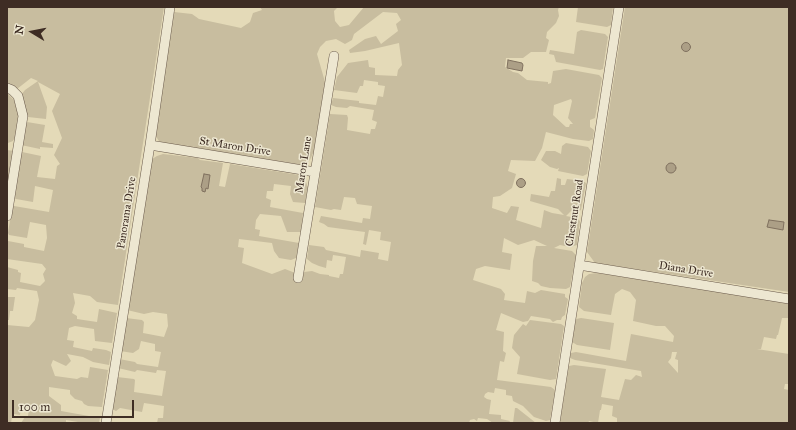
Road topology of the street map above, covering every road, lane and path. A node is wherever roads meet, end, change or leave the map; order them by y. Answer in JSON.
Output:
{"nodes":[{"id":1,"x":170,"y":7,"type":"edge"},
{"id":2,"x":619,"y":7,"type":"edge"},
{"id":3,"x":334,"y":56,"type":"dead end"},
{"id":4,"x":7,"y":88,"type":"edge"},
{"id":5,"x":150,"y":145,"type":"junction"},
{"id":6,"x":315,"y":172,"type":"junction"},
{"id":7,"x":7,"y":216,"type":"edge"},
{"id":8,"x":579,"y":265,"type":"junction"},
{"id":9,"x":298,"y":278,"type":"dead end"},
{"id":10,"x":789,"y":299,"type":"edge"},
{"id":11,"x":106,"y":423,"type":"edge"},
{"id":12,"x":555,"y":423,"type":"edge"}],
"edges":[{"from":1,"to":5,"type":"street","name":"Panorama Drive"},
{"from":2,"to":8,"type":"street","name":"Chestnut Road"},
{"from":3,"to":6,"type":"street","name":"Maron Lane"},
{"from":4,"to":7,"type":"street"},
{"from":5,"to":6,"type":"street","name":"St Maron Drive"},
{"from":5,"to":11,"type":"street","name":"Panorama Drive"},
{"from":6,"to":9,"type":"street","name":"Maron Lane"},
{"from":8,"to":10,"type":"street","name":"Diana Drive"},
{"from":8,"to":12,"type":"street","name":"Chestnut Road"}]}
